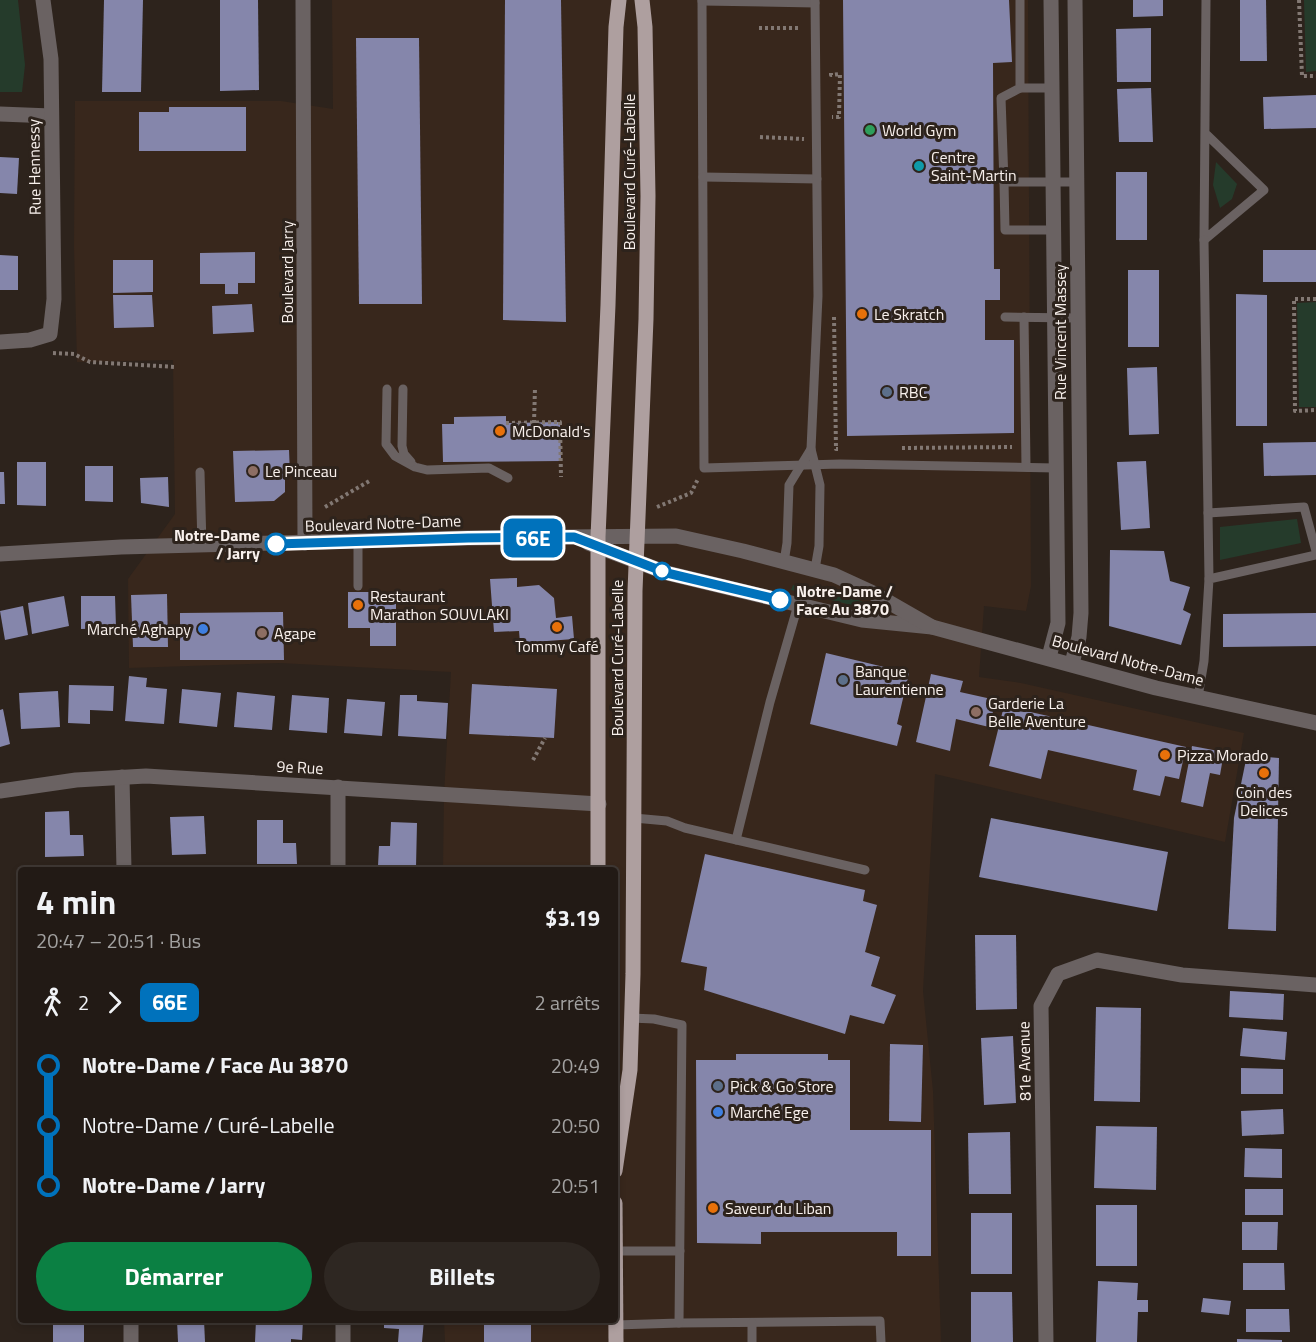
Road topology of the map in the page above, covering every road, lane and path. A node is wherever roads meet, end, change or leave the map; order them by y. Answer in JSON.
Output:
{"nodes":[{"id":1,"x":43,"y":0,"type":"edge"},
{"id":2,"x":303,"y":0,"type":"edge"},
{"id":3,"x":619,"y":0,"type":"edge"},
{"id":4,"x":642,"y":0,"type":"edge"},
{"id":5,"x":702,"y":0,"type":"edge"},
{"id":6,"x":1020,"y":0,"type":"edge"},
{"id":7,"x":1051,"y":0,"type":"edge"},
{"id":8,"x":1075,"y":0,"type":"edge"},
{"id":9,"x":1206,"y":0,"type":"edge"},
{"id":10,"x":1299,"y":0,"type":"edge"},
{"id":11,"x":815,"y":2,"type":"edge"},
{"id":12,"x":816,"y":20,"type":"junction"},
{"id":13,"x":759,"y":28,"type":"dead end"},
{"id":14,"x":831,"y":64,"type":"dead end"},
{"id":15,"x":1316,"y":76,"type":"edge"},
{"id":16,"x":1020,"y":88,"type":"junction"},
{"id":17,"x":1052,"y":88,"type":"junction"},
{"id":18,"x":0,"y":114,"type":"edge"},
{"id":19,"x":51,"y":116,"type":"junction"},
{"id":20,"x":1206,"y":134,"type":"junction"},
{"id":21,"x":760,"y":137,"type":"dead end"},
{"id":22,"x":817,"y":139,"type":"junction"},
{"id":23,"x":703,"y":177,"type":"junction"},
{"id":24,"x":817,"y":179,"type":"junction"},
{"id":25,"x":1004,"y":182,"type":"junction"},
{"id":26,"x":1053,"y":182,"type":"junction"},
{"id":27,"x":1076,"y":182,"type":"junction"},
{"id":28,"x":1053,"y":230,"type":"junction"},
{"id":29,"x":1204,"y":240,"type":"junction"},
{"id":30,"x":1316,"y":299,"type":"edge"},
{"id":31,"x":834,"y":313,"type":"dead end"},
{"id":32,"x":1005,"y":317,"type":"dead end"},
{"id":33,"x":1024,"y":317,"type":"junction"},
{"id":34,"x":1054,"y":317,"type":"junction"},
{"id":35,"x":1078,"y":318,"type":"junction"},
{"id":36,"x":0,"y":342,"type":"edge"},
{"id":37,"x":45,"y":352,"type":"dead end"},
{"id":38,"x":176,"y":367,"type":"dead end"},
{"id":39,"x":535,"y":388,"type":"dead end"},
{"id":40,"x":387,"y":389,"type":"dead end"},
{"id":41,"x":403,"y":389,"type":"dead end"},
{"id":42,"x":1316,"y":410,"type":"edge"},
{"id":43,"x":506,"y":423,"type":"dead end"},
{"id":44,"x":534,"y":423,"type":"junction"},
{"id":45,"x":1015,"y":447,"type":"dead end"},
{"id":46,"x":899,"y":448,"type":"dead end"},
{"id":47,"x":811,"y":449,"type":"junction"},
{"id":48,"x":846,"y":449,"type":"dead end"},
{"id":49,"x":801,"y":465,"type":"junction"},
{"id":50,"x":815,"y":465,"type":"junction"},
{"id":51,"x":415,"y":467,"type":"junction"},
{"id":52,"x":1026,"y":467,"type":"junction"},
{"id":53,"x":704,"y":468,"type":"junction"},
{"id":54,"x":1056,"y":468,"type":"junction"},
{"id":55,"x":200,"y":472,"type":"dead end"},
{"id":56,"x":561,"y":477,"type":"dead end"},
{"id":57,"x":508,"y":478,"type":"dead end"},
{"id":58,"x":371,"y":480,"type":"dead end"},
{"id":59,"x":325,"y":507,"type":"dead end"},
{"id":60,"x":657,"y":507,"type":"dead end"},
{"id":61,"x":1208,"y":513,"type":"junction"},
{"id":62,"x":636,"y":536,"type":"junction"},
{"id":63,"x":358,"y":542,"type":"junction"},
{"id":64,"x":598,"y":542,"type":"junction"},
{"id":65,"x":305,"y":543,"type":"junction"},
{"id":66,"x":202,"y":546,"type":"junction"},
{"id":67,"x":1316,"y":553,"type":"edge"},
{"id":68,"x":5,"y":556,"type":"edge"},
{"id":69,"x":636,"y":561,"type":"junction"},
{"id":70,"x":784,"y":562,"type":"junction"},
{"id":71,"x":815,"y":569,"type":"junction"},
{"id":72,"x":1209,"y":579,"type":"junction"},
{"id":73,"x":358,"y":586,"type":"dead end"},
{"id":74,"x":798,"y":605,"type":"junction"},
{"id":75,"x":932,"y":627,"type":"junction"},
{"id":76,"x":1049,"y":657,"type":"junction"},
{"id":77,"x":1072,"y":663,"type":"junction"},
{"id":78,"x":1198,"y":698,"type":"junction"},
{"id":79,"x":1316,"y":723,"type":"edge"},
{"id":80,"x":545,"y":738,"type":"dead end"},
{"id":81,"x":533,"y":760,"type":"dead end"},
{"id":82,"x":122,"y":777,"type":"junction"},
{"id":83,"x":338,"y":787,"type":"junction"},
{"id":84,"x":0,"y":791,"type":"edge"},
{"id":85,"x":599,"y":804,"type":"junction"},
{"id":86,"x":634,"y":818,"type":"junction"},
{"id":87,"x":736,"y":840,"type":"junction"},
{"id":88,"x":124,"y":867,"type":"edge"},
{"id":89,"x":338,"y":867,"type":"edge"},
{"id":90,"x":598,"y":867,"type":"edge"},
{"id":91,"x":865,"y":870,"type":"dead end"},
{"id":92,"x":1316,"y":985,"type":"edge"},
{"id":93,"x":631,"y":1018,"type":"junction"},
{"id":94,"x":618,"y":1151,"type":"edge"},
{"id":95,"x":618,"y":1251,"type":"edge"},
{"id":96,"x":680,"y":1251,"type":"junction"},
{"id":97,"x":131,"y":1323,"type":"edge"},
{"id":98,"x":343,"y":1323,"type":"edge"},
{"id":99,"x":680,"y":1323,"type":"junction"},
{"id":100,"x":752,"y":1323,"type":"junction"},
{"id":101,"x":616,"y":1325,"type":"joint"},
{"id":102,"x":131,"y":1342,"type":"edge"},
{"id":103,"x":343,"y":1342,"type":"edge"},
{"id":104,"x":616,"y":1342,"type":"edge"},
{"id":105,"x":752,"y":1342,"type":"edge"},
{"id":106,"x":881,"y":1342,"type":"edge"},
{"id":107,"x":1046,"y":1342,"type":"edge"}],
"edges":[{"from":1,"to":19,"type":"street","name":"Rue Hennessy"},
{"from":2,"to":65,"type":"street","name":"Boulevard Jarry"},
{"from":3,"to":64,"type":"main road","name":"Boulevard Curé-Labelle"},
{"from":4,"to":62,"type":"main road","name":"Boulevard Curé-Labelle"},
{"from":5,"to":11,"type":"lane"},
{"from":5,"to":23,"type":"lane"},
{"from":6,"to":16,"type":"lane"},
{"from":7,"to":17,"type":"street","name":"Rue Vincent Massey"},
{"from":8,"to":27,"type":"street","name":"Rue Vincent Massey"},
{"from":9,"to":20,"type":"lane"},
{"from":10,"to":15,"type":"path"},
{"from":11,"to":12,"type":"lane"},
{"from":12,"to":13,"type":"path"},
{"from":12,"to":22,"type":"lane"},
{"from":14,"to":22,"type":"path"},
{"from":16,"to":17,"type":"lane"},
{"from":16,"to":25,"type":"lane"},
{"from":17,"to":26,"type":"street","name":"Rue Vincent Massey"},
{"from":18,"to":19,"type":"street"},
{"from":19,"to":36,"type":"street","name":"Rue Hennessy"},
{"from":20,"to":29,"type":"lane"},
{"from":20,"to":29,"type":"lane"},
{"from":21,"to":22,"type":"path"},
{"from":22,"to":24,"type":"lane"},
{"from":23,"to":24,"type":"lane"},
{"from":23,"to":53,"type":"lane"},
{"from":24,"to":47,"type":"lane"},
{"from":25,"to":26,"type":"lane"},
{"from":25,"to":28,"type":"lane"},
{"from":26,"to":27,"type":"lane"},
{"from":26,"to":28,"type":"street","name":"Rue Vincent Massey"},
{"from":27,"to":35,"type":"street","name":"Rue Vincent Massey"},
{"from":28,"to":34,"type":"street","name":"Rue Vincent Massey"},
{"from":29,"to":61,"type":"lane"},
{"from":30,"to":42,"type":"path"},
{"from":31,"to":48,"type":"path"},
{"from":32,"to":33,"type":"lane"},
{"from":33,"to":34,"type":"lane"},
{"from":33,"to":52,"type":"lane"},
{"from":34,"to":35,"type":"lane"},
{"from":34,"to":54,"type":"street","name":"Rue Vincent Massey"},
{"from":35,"to":77,"type":"street","name":"Rue Vincent Massey"},
{"from":37,"to":38,"type":"path"},
{"from":39,"to":44,"type":"path"},
{"from":40,"to":51,"type":"lane"},
{"from":41,"to":51,"type":"lane"},
{"from":43,"to":44,"type":"path"},
{"from":44,"to":56,"type":"path"},
{"from":45,"to":46,"type":"path"},
{"from":47,"to":49,"type":"lane"},
{"from":47,"to":50,"type":"lane"},
{"from":49,"to":50,"type":"lane"},
{"from":49,"to":53,"type":"lane"},
{"from":49,"to":70,"type":"lane"},
{"from":50,"to":52,"type":"lane"},
{"from":50,"to":71,"type":"lane"},
{"from":51,"to":57,"type":"lane"},
{"from":52,"to":54,"type":"lane"},
{"from":53,"to":60,"type":"path"},
{"from":54,"to":76,"type":"street","name":"Rue Vincent Massey"},
{"from":55,"to":66,"type":"lane"},
{"from":58,"to":59,"type":"path"},
{"from":61,"to":67,"type":"lane"},
{"from":61,"to":72,"type":"lane"},
{"from":62,"to":64,"type":"street","name":"Boulevard Notre-Dame"},
{"from":62,"to":69,"type":"main road","name":"Boulevard Curé-Labelle"},
{"from":62,"to":70,"type":"street","name":"Boulevard Notre-Dame"},
{"from":63,"to":64,"type":"street","name":"Boulevard Notre-Dame"},
{"from":63,"to":65,"type":"street","name":"Boulevard Notre-Dame"},
{"from":63,"to":73,"type":"lane"},
{"from":64,"to":69,"type":"street","name":"Boulevard Notre-Dame"},
{"from":64,"to":85,"type":"main road","name":"Boulevard Curé-Labelle"},
{"from":65,"to":66,"type":"street","name":"Boulevard Notre-Dame"},
{"from":66,"to":68,"type":"street","name":"Boulevard Notre-Dame"},
{"from":67,"to":72,"type":"lane"},
{"from":69,"to":74,"type":"street","name":"Boulevard Notre-Dame"},
{"from":69,"to":86,"type":"main road","name":"Boulevard Curé-Labelle"},
{"from":70,"to":71,"type":"street","name":"Boulevard Notre-Dame"},
{"from":71,"to":75,"type":"street","name":"Boulevard Notre-Dame"},
{"from":72,"to":78,"type":"lane"},
{"from":74,"to":75,"type":"street","name":"Boulevard Notre-Dame"},
{"from":74,"to":87,"type":"lane"},
{"from":75,"to":76,"type":"street","name":"Boulevard Notre-Dame"},
{"from":76,"to":77,"type":"street","name":"Boulevard Notre-Dame"},
{"from":77,"to":78,"type":"street","name":"Boulevard Notre-Dame"},
{"from":78,"to":79,"type":"street","name":"Boulevard Notre-Dame"},
{"from":80,"to":81,"type":"path"},
{"from":82,"to":83,"type":"street","name":"9e Rue"},
{"from":82,"to":84,"type":"street","name":"9e Rue"},
{"from":82,"to":88,"type":"street"},
{"from":83,"to":85,"type":"street","name":"9e Rue"},
{"from":83,"to":89,"type":"street"},
{"from":85,"to":90,"type":"main road","name":"Boulevard Curé-Labelle"},
{"from":86,"to":87,"type":"lane"},
{"from":86,"to":93,"type":"main road","name":"Boulevard Curé-Labelle"},
{"from":87,"to":91,"type":"lane"},
{"from":92,"to":107,"type":"street","name":"81e Avenue"},
{"from":93,"to":94,"type":"main road","name":"Boulevard Curé-Labelle"},
{"from":93,"to":96,"type":"lane"},
{"from":95,"to":96,"type":"lane"},
{"from":96,"to":99,"type":"lane"},
{"from":97,"to":102,"type":"street"},
{"from":98,"to":103,"type":"street"},
{"from":99,"to":100,"type":"lane"},
{"from":99,"to":101,"type":"lane"},
{"from":100,"to":105,"type":"lane"},
{"from":100,"to":106,"type":"lane"},
{"from":101,"to":104,"type":"main road"}]}
